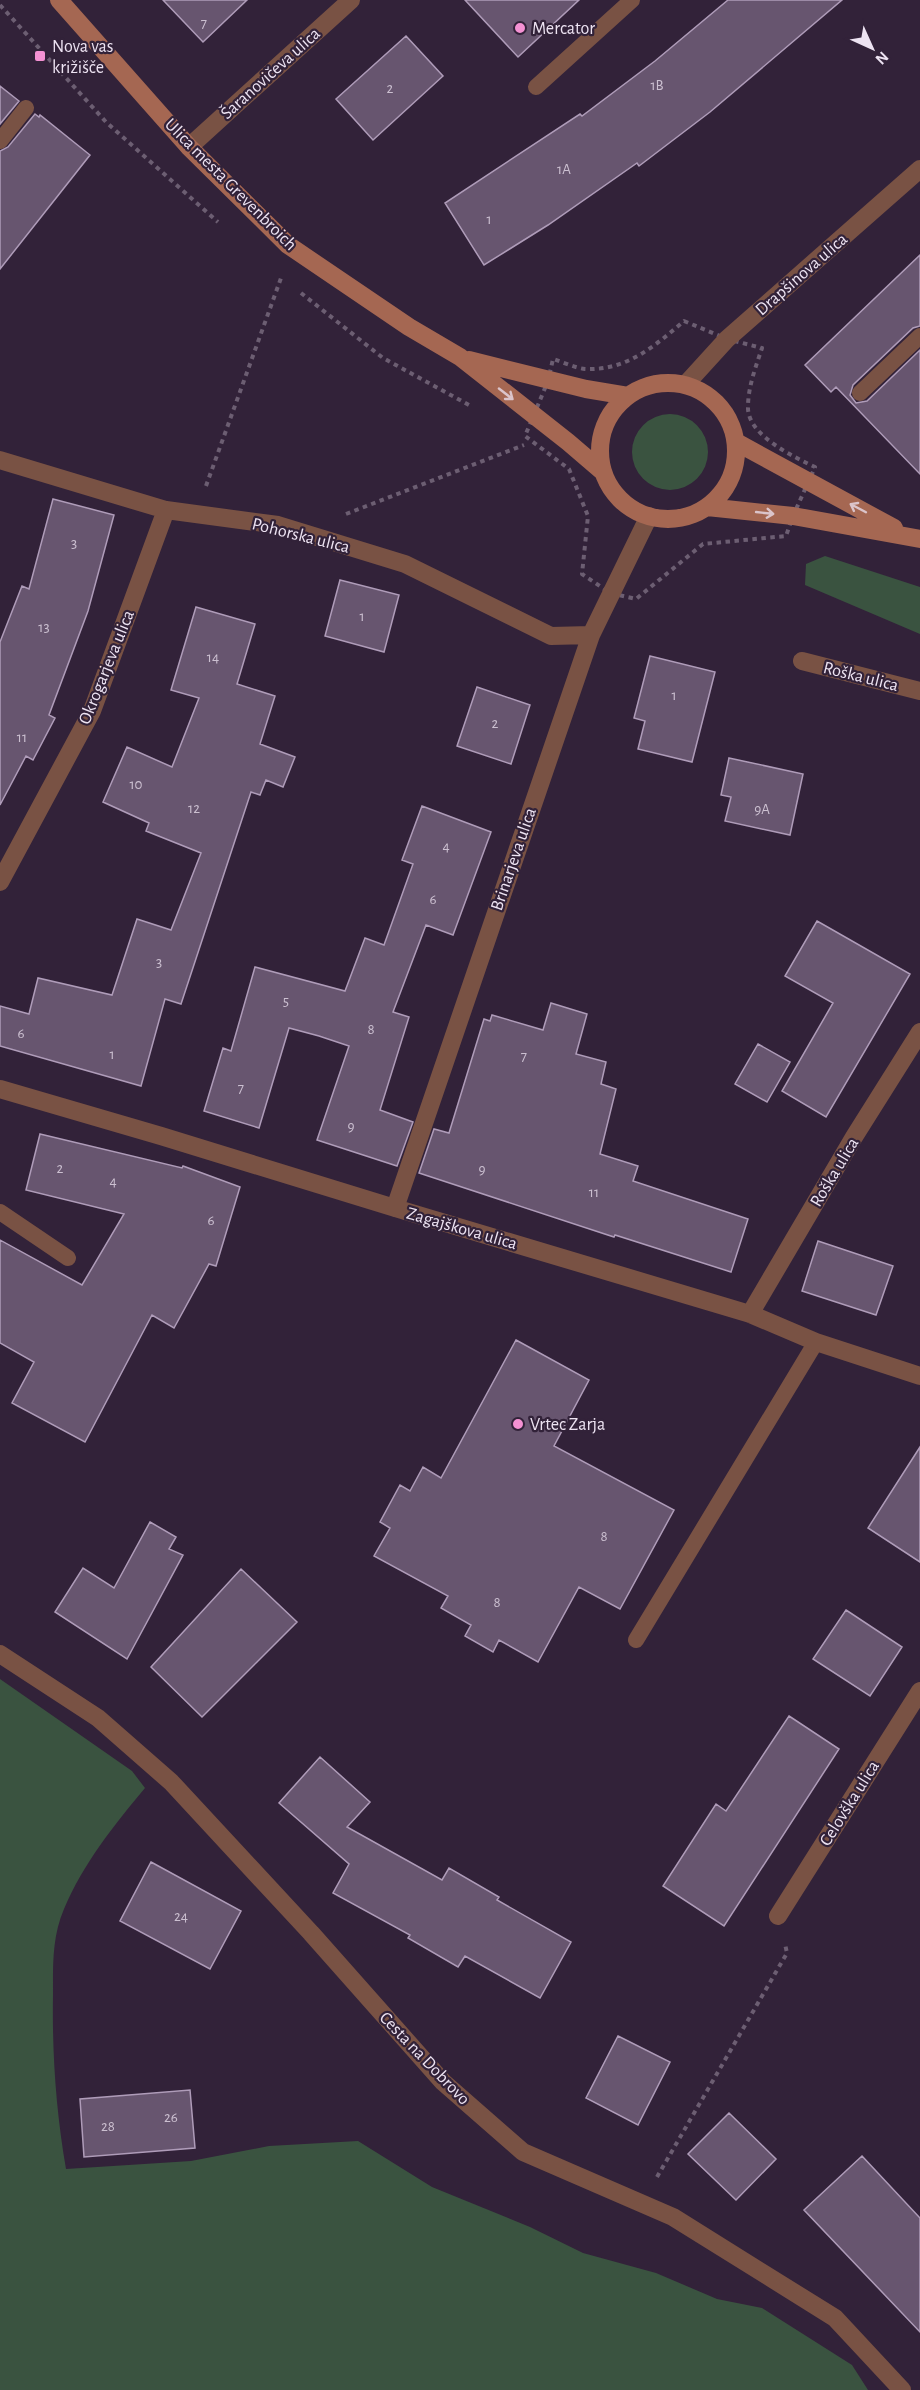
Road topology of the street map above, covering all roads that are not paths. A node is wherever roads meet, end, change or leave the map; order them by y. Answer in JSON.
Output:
{"nodes":[{"id":1,"x":58,"y":0,"type":"edge"},
{"id":2,"x":351,"y":0,"type":"edge"},
{"id":3,"x":632,"y":0,"type":"edge"},
{"id":4,"x":536,"y":87,"type":"dead end"},
{"id":5,"x":26,"y":108,"type":"dead end"},
{"id":6,"x":0,"y":141,"type":"edge"},
{"id":7,"x":189,"y":147,"type":"junction"},
{"id":8,"x":920,"y":169,"type":"edge"},
{"id":9,"x":920,"y":336,"type":"edge"},
{"id":10,"x":460,"y":357,"type":"junction"},
{"id":11,"x":686,"y":384,"type":"junction"},
{"id":12,"x":860,"y":393,"type":"dead end"},
{"id":13,"x":628,"y":396,"type":"junction"},
{"id":14,"x":736,"y":442,"type":"junction"},
{"id":15,"x":0,"y":460,"type":"edge"},
{"id":16,"x":603,"y":472,"type":"junction"},
{"id":17,"x":707,"y":507,"type":"junction"},
{"id":18,"x":166,"y":510,"type":"junction"},
{"id":19,"x":649,"y":516,"type":"junction"},
{"id":20,"x":915,"y":537,"type":"edge"},
{"id":21,"x":591,"y":635,"type":"junction"},
{"id":22,"x":802,"y":661,"type":"dead end"},
{"id":23,"x":920,"y":691,"type":"edge"},
{"id":24,"x":2,"y":873,"type":"edge"},
{"id":25,"x":920,"y":1032,"type":"edge"},
{"id":26,"x":0,"y":1089,"type":"edge"},
{"id":27,"x":395,"y":1208,"type":"junction"},
{"id":28,"x":0,"y":1212,"type":"edge"},
{"id":29,"x":68,"y":1258,"type":"dead end"},
{"id":30,"x":750,"y":1314,"type":"junction"},
{"id":31,"x":816,"y":1342,"type":"junction"},
{"id":32,"x":920,"y":1376,"type":"edge"},
{"id":33,"x":636,"y":1640,"type":"dead end"},
{"id":34,"x":0,"y":1654,"type":"edge"},
{"id":35,"x":920,"y":1690,"type":"edge"},
{"id":36,"x":778,"y":1916,"type":"road end"},
{"id":37,"x":902,"y":2390,"type":"edge"}],
"edges":[{"from":1,"to":7,"type":"street","name":"Ulica mesta Grevenbroich"},
{"from":2,"to":7,"type":"street","name":"Šaranovičeva ulica"},
{"from":3,"to":4,"type":"lane"},
{"from":5,"to":6,"type":"lane"},
{"from":7,"to":10,"type":"street","name":"Ulica mesta Grevenbroich"},
{"from":8,"to":11,"type":"street","name":"Drapšinova ulica"},
{"from":9,"to":12,"type":"lane"},
{"from":10,"to":13,"type":"street"},
{"from":10,"to":16,"type":"street","one_way":true},
{"from":11,"to":13,"type":"street"},
{"from":11,"to":14,"type":"street"},
{"from":13,"to":16,"type":"street"},
{"from":14,"to":17,"type":"street"},
{"from":20,"to":14,"type":"street","one_way":true},
{"from":15,"to":18,"type":"street","name":"Pohorska ulica"},
{"from":16,"to":19,"type":"street"},
{"from":17,"to":19,"type":"street"},
{"from":17,"to":20,"type":"street","one_way":true},
{"from":18,"to":21,"type":"street","name":"Pohorska ulica"},
{"from":18,"to":24,"type":"street","name":"Okrogarjeva ulica"},
{"from":19,"to":21,"type":"street","name":"Brinarjeva ulica"},
{"from":21,"to":27,"type":"street","name":"Brinarjeva ulica"},
{"from":22,"to":23,"type":"street","name":"Roška ulica"},
{"from":25,"to":30,"type":"street","name":"Roška ulica"},
{"from":26,"to":27,"type":"street","name":"Zagajškova ulica"},
{"from":27,"to":30,"type":"street","name":"Zagajškova ulica"},
{"from":28,"to":29,"type":"lane"},
{"from":30,"to":31,"type":"street","name":"Zagajškova ulica"},
{"from":31,"to":32,"type":"street","name":"Zagajškova ulica"},
{"from":31,"to":33,"type":"lane"},
{"from":34,"to":37,"type":"street","name":"Cesta na Dobrovo"},
{"from":35,"to":36,"type":"street","name":"Celovška ulica"}]}
